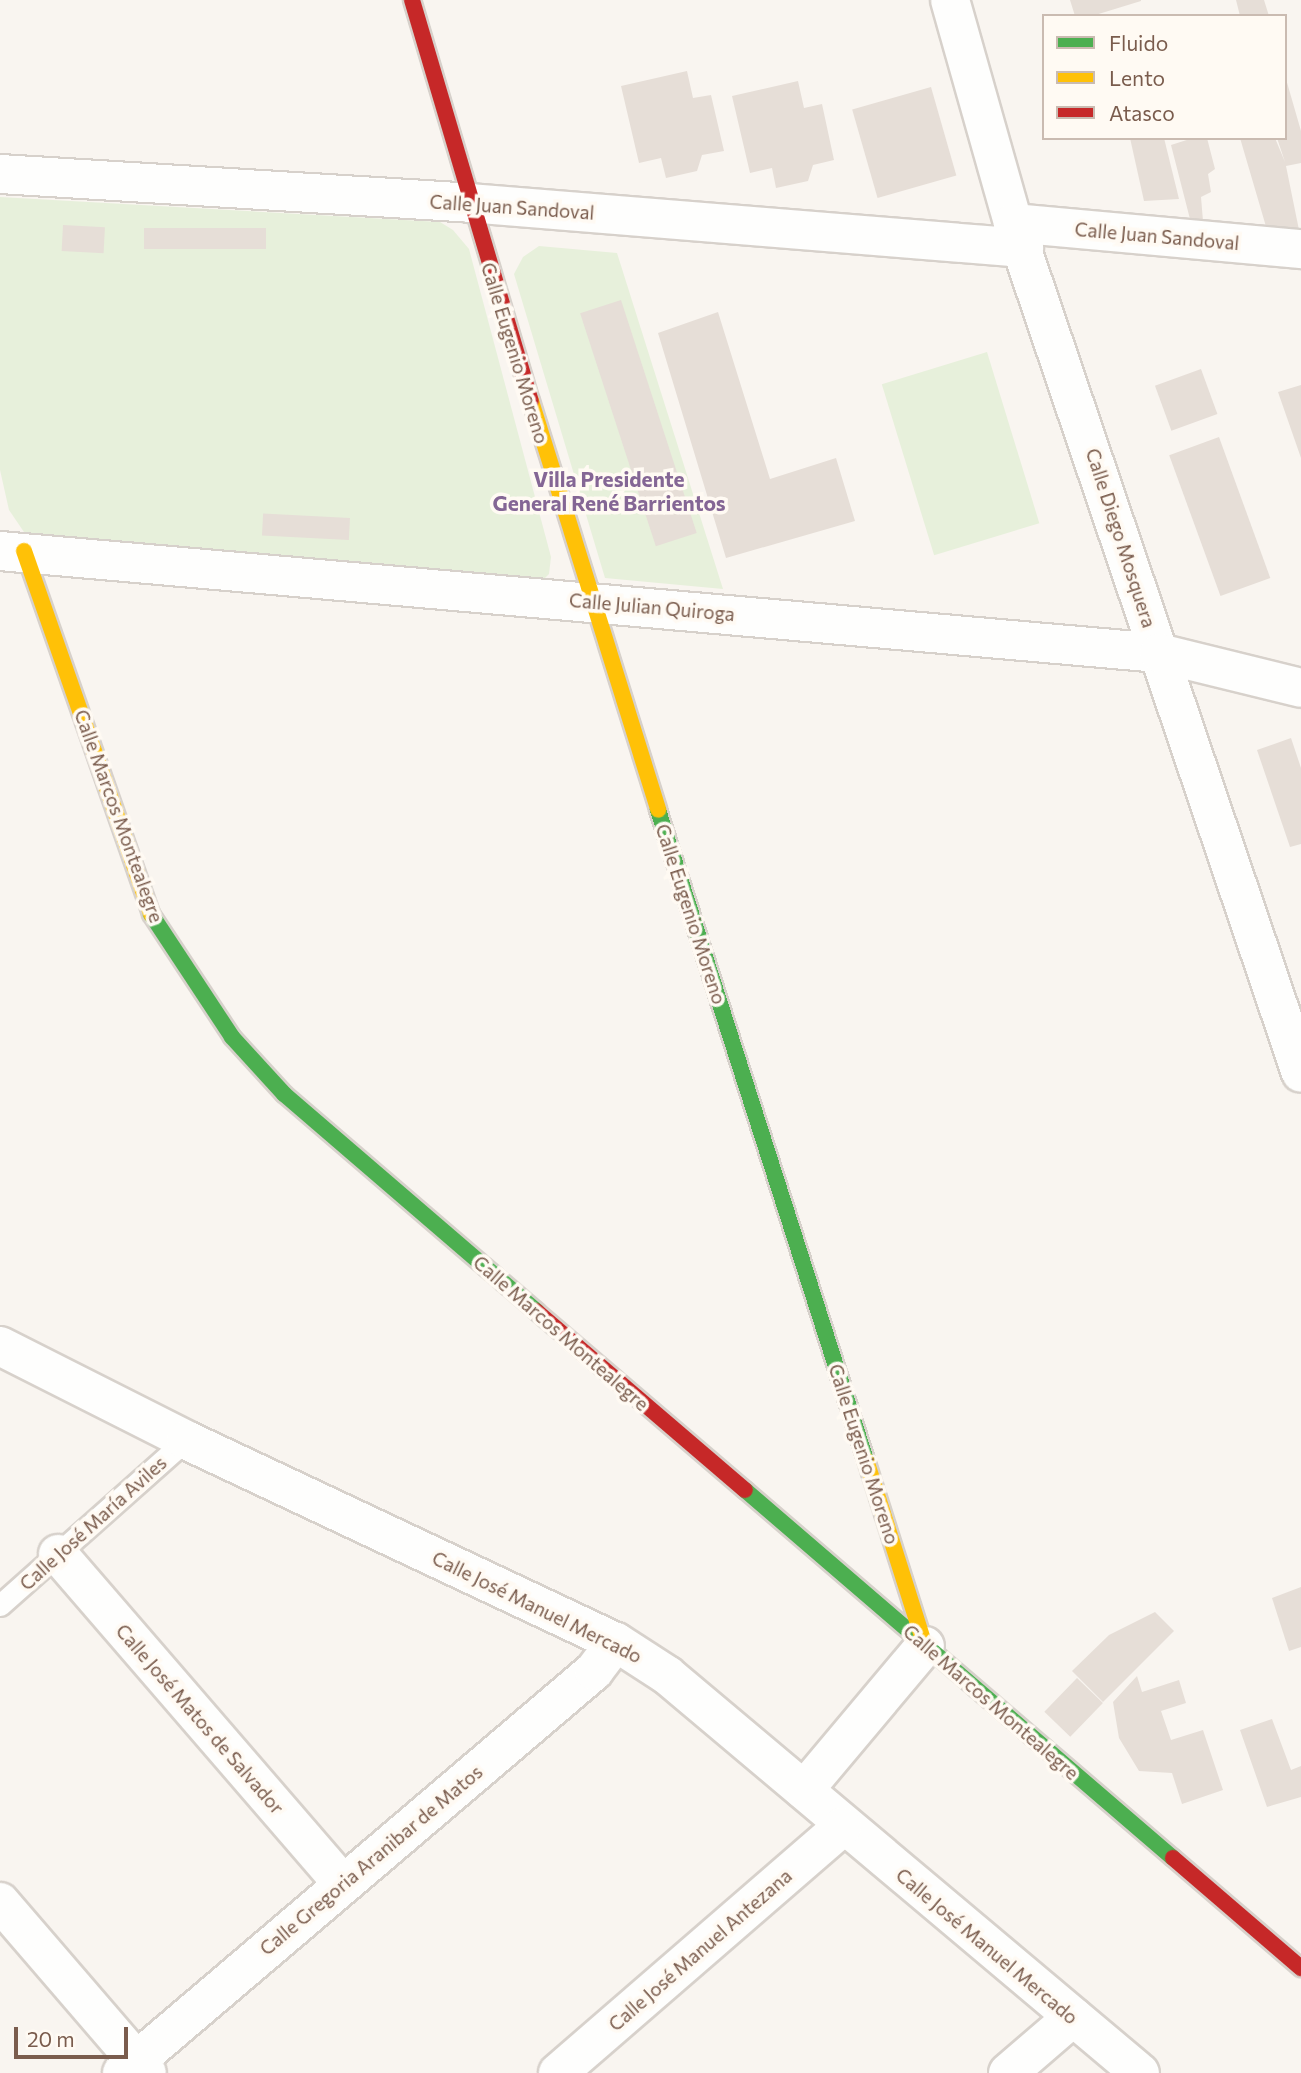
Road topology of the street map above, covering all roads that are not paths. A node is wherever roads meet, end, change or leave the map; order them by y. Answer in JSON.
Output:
{"nodes":[{"id":1,"x":412,"y":0,"type":"edge"},
{"id":2,"x":950,"y":0,"type":"edge"},
{"id":3,"x":0,"y":174,"type":"edge"},
{"id":4,"x":469,"y":204,"type":"junction"},
{"id":5,"x":1018,"y":235,"type":"junction"},
{"id":6,"x":1301,"y":248,"type":"edge"},
{"id":7,"x":7,"y":546,"type":"edge"},
{"id":8,"x":591,"y":602,"type":"junction"},
{"id":9,"x":1159,"y":653,"type":"junction"},
{"id":10,"x":1301,"y":688,"type":"edge"},
{"id":11,"x":1301,"y":1073,"type":"edge"},
{"id":12,"x":0,"y":1346,"type":"edge"},
{"id":13,"x":186,"y":1440,"type":"junction"},
{"id":14,"x":58,"y":1554,"type":"junction"},
{"id":15,"x":0,"y":1605,"type":"edge"},
{"id":16,"x":616,"y":1642,"type":"junction"},
{"id":17,"x":925,"y":1646,"type":"junction"},
{"id":18,"x":804,"y":1790,"type":"junction"},
{"id":19,"x":842,"y":1827,"type":"junction"},
{"id":20,"x":342,"y":1883,"type":"junction"},
{"id":21,"x":0,"y":1902,"type":"edge"},
{"id":22,"x":1301,"y":1968,"type":"edge"},
{"id":23,"x":1073,"y":2017,"type":"junction"},
{"id":24,"x":135,"y":2069,"type":"edge"},
{"id":25,"x":558,"y":2073,"type":"edge"},
{"id":26,"x":1008,"y":2073,"type":"edge"},
{"id":27,"x":1140,"y":2073,"type":"edge"}],
"edges":[{"from":1,"to":4,"type":"street","name":"Calle Eugenio Moreno"},
{"from":2,"to":5,"type":"street","name":"Calle Diego Mosquera"},
{"from":3,"to":4,"type":"street","name":"Calle Juan Sandoval"},
{"from":4,"to":5,"type":"street","name":"Calle Juan Sandoval"},
{"from":4,"to":8,"type":"street","name":"Calle Eugenio Moreno"},
{"from":5,"to":6,"type":"street","name":"Calle Juan Sandoval"},
{"from":5,"to":9,"type":"street","name":"Calle Diego Mosquera"},
{"from":7,"to":8,"type":"street","name":"Calle Julian Quiroga"},
{"from":7,"to":17,"type":"street","name":"Calle Marcos Montealegre"},
{"from":8,"to":9,"type":"street","name":"Calle Julian Quiroga"},
{"from":8,"to":17,"type":"street","name":"Calle Eugenio Moreno"},
{"from":9,"to":10,"type":"street","name":"Calle Julian Quiroga"},
{"from":9,"to":11,"type":"street","name":"Calle Diego Mosquera"},
{"from":12,"to":13,"type":"street","name":"Calle José Manuel Mercado"},
{"from":13,"to":14,"type":"lane","name":"Calle José María Aviles"},
{"from":13,"to":16,"type":"street","name":"Calle José Manuel Mercado"},
{"from":14,"to":15,"type":"lane","name":"Calle José María Aviles"},
{"from":14,"to":20,"type":"street","name":"Calle José Matos de Salvador"},
{"from":16,"to":18,"type":"street","name":"Calle José Manuel Mercado"},
{"from":16,"to":20,"type":"street","name":"Calle Gregoria Aranibar de Matos"},
{"from":17,"to":18,"type":"street"},
{"from":17,"to":22,"type":"street","name":"Calle Marcos Montealegre"},
{"from":18,"to":19,"type":"street","name":"Calle José Manuel Mercado"},
{"from":19,"to":23,"type":"street","name":"Calle José Manuel Mercado"},
{"from":19,"to":25,"type":"street","name":"Calle José Manuel Antezana"},
{"from":20,"to":24,"type":"street","name":"Calle Gregoria Aranibar de Matos"},
{"from":21,"to":24,"type":"street"},
{"from":23,"to":26,"type":"street"},
{"from":23,"to":27,"type":"street","name":"Calle José Manuel Mercado"}]}
